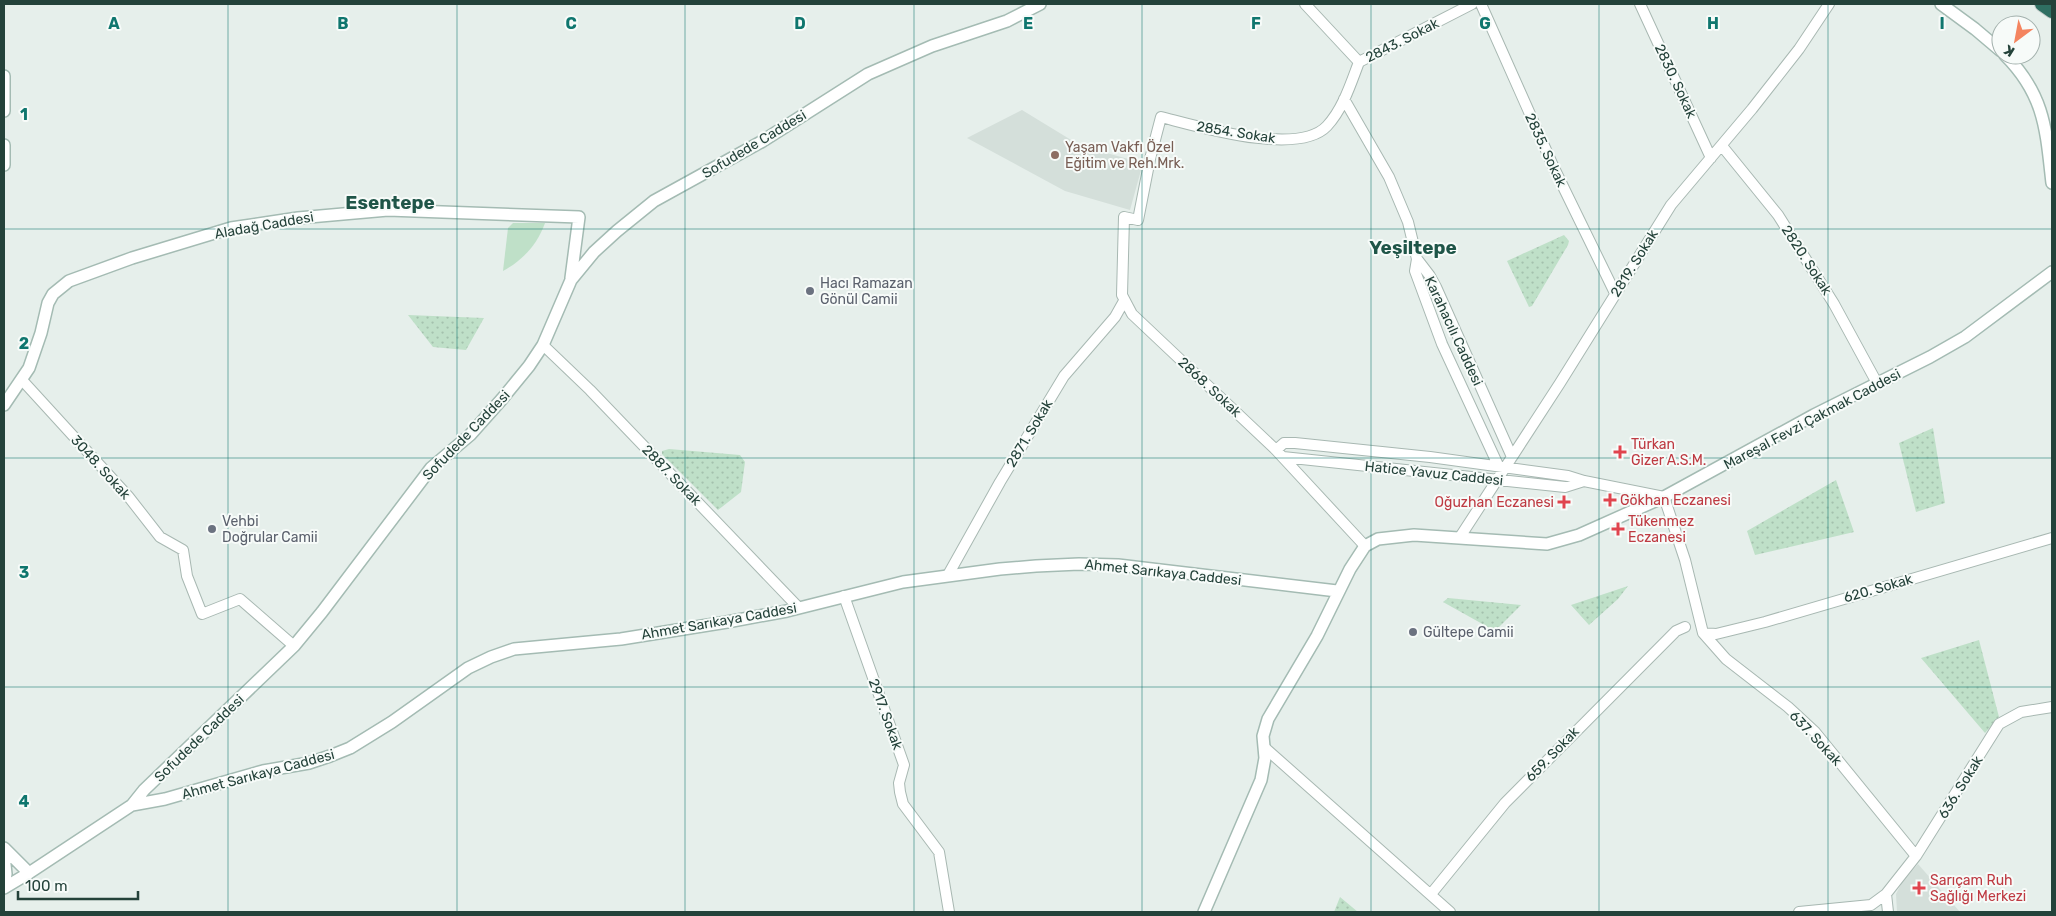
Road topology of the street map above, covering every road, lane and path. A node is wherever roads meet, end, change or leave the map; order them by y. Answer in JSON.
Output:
{"nodes":[{"id":1,"x":1040,"y":4,"type":"edge"},
{"id":2,"x":1305,"y":4,"type":"edge"},
{"id":3,"x":1472,"y":4,"type":"edge"},
{"id":4,"x":1481,"y":4,"type":"edge"},
{"id":5,"x":1640,"y":4,"type":"edge"},
{"id":6,"x":1829,"y":4,"type":"edge"},
{"id":7,"x":1941,"y":4,"type":"edge"},
{"id":8,"x":2042,"y":4,"type":"edge"},
{"id":9,"x":2052,"y":11,"type":"edge"},
{"id":10,"x":1991,"y":43,"type":"edge"},
{"id":11,"x":1359,"y":62,"type":"junction"},
{"id":12,"x":2013,"y":65,"type":"edge"},
{"id":13,"x":4,"y":76,"type":"edge"},
{"id":14,"x":1344,"y":98,"type":"junction"},
{"id":15,"x":4,"y":110,"type":"edge"},
{"id":16,"x":4,"y":145,"type":"edge"},
{"id":17,"x":1722,"y":146,"type":"junction"},
{"id":18,"x":1711,"y":158,"type":"junction"},
{"id":19,"x":4,"y":165,"type":"edge"},
{"id":20,"x":2052,"y":183,"type":"edge"},
{"id":21,"x":1417,"y":259,"type":"junction"},
{"id":22,"x":2052,"y":272,"type":"edge"},
{"id":23,"x":571,"y":280,"type":"junction"},
{"id":24,"x":1616,"y":293,"type":"junction"},
{"id":25,"x":1124,"y":301,"type":"junction"},
{"id":26,"x":543,"y":345,"type":"junction"},
{"id":27,"x":22,"y":380,"type":"junction"},
{"id":28,"x":1877,"y":383,"type":"junction"},
{"id":29,"x":4,"y":405,"type":"edge"},
{"id":30,"x":1280,"y":454,"type":"junction"},
{"id":31,"x":1505,"y":463,"type":"junction"},
{"id":32,"x":1497,"y":480,"type":"junction"},
{"id":33,"x":1584,"y":481,"type":"junction"},
{"id":34,"x":1664,"y":496,"type":"junction"},
{"id":35,"x":1460,"y":537,"type":"junction"},
{"id":36,"x":2052,"y":538,"type":"edge"},
{"id":37,"x":1365,"y":546,"type":"junction"},
{"id":38,"x":948,"y":575,"type":"junction"},
{"id":39,"x":1337,"y":591,"type":"junction"},
{"id":40,"x":844,"y":596,"type":"junction"},
{"id":41,"x":799,"y":608,"type":"junction"},
{"id":42,"x":1685,"y":627,"type":"dead end"},
{"id":43,"x":1703,"y":633,"type":"junction"},
{"id":44,"x":294,"y":646,"type":"junction"},
{"id":45,"x":2052,"y":707,"type":"edge"},
{"id":46,"x":1264,"y":747,"type":"junction"},
{"id":47,"x":132,"y":805,"type":"junction"},
{"id":48,"x":4,"y":848,"type":"edge"},
{"id":49,"x":4,"y":855,"type":"edge"},
{"id":50,"x":1916,"y":856,"type":"junction"},
{"id":51,"x":29,"y":873,"type":"junction"},
{"id":52,"x":4,"y":883,"type":"edge"},
{"id":53,"x":4,"y":888,"type":"edge"},
{"id":54,"x":1431,"y":894,"type":"junction"},
{"id":55,"x":1886,"y":894,"type":"junction"},
{"id":56,"x":949,"y":912,"type":"edge"},
{"id":57,"x":1204,"y":912,"type":"edge"},
{"id":58,"x":1449,"y":912,"type":"edge"},
{"id":59,"x":1799,"y":912,"type":"edge"},
{"id":60,"x":1888,"y":912,"type":"edge"}],
"edges":[{"from":1,"to":23,"type":"main road","name":"Sofudede Caddesi"},
{"from":2,"to":11,"type":"street"},
{"from":3,"to":11,"type":"street","name":"2843. Sokak"},
{"from":4,"to":24,"type":"street","name":"2835. Sokak"},
{"from":5,"to":18,"type":"street","name":"2830. Sokak"},
{"from":6,"to":17,"type":"street","name":"2819. Sokak"},
{"from":7,"to":10,"type":"main road"},
{"from":8,"to":9,"type":"highway"},
{"from":11,"to":14,"type":"street","name":"2854. Sokak"},
{"from":12,"to":20,"type":"main road"},
{"from":13,"to":15,"type":"main road"},
{"from":14,"to":21,"type":"street","name":"Karahacılı Caddesi"},
{"from":14,"to":25,"type":"street","name":"2854. Sokak"},
{"from":16,"to":19,"type":"main road"},
{"from":17,"to":18,"type":"street","name":"2819. Sokak"},
{"from":17,"to":28,"type":"street","name":"2820. Sokak"},
{"from":18,"to":24,"type":"street","name":"2819. Sokak"},
{"from":21,"to":31,"type":"street","name":"Karahacılı Caddesi"},
{"from":21,"to":31,"type":"street"},
{"from":22,"to":28,"type":"main road","name":"Mareşal Fevzi Çakmak Caddesi"},
{"from":23,"to":26,"type":"main road","name":"Sofudede Caddesi"},
{"from":23,"to":27,"type":"main road","name":"Aladağ Caddesi"},
{"from":24,"to":31,"type":"street","name":"2819. Sokak"},
{"from":25,"to":30,"type":"street","name":"2868. Sokak"},
{"from":25,"to":38,"type":"street","name":"2871. Sokak"},
{"from":26,"to":41,"type":"street","name":"2887. Sokak"},
{"from":26,"to":44,"type":"main road","name":"Sofudede Caddesi"},
{"from":27,"to":29,"type":"main road","name":"Aladağ Caddesi"},
{"from":27,"to":44,"type":"street","name":"3048. Sokak"},
{"from":28,"to":34,"type":"main road","name":"Mareşal Fevzi Çakmak Caddesi"},
{"from":30,"to":31,"type":"street"},
{"from":30,"to":32,"type":"street","name":"Hatice Yavuz Caddesi"},
{"from":30,"to":37,"type":"street","name":"2868. Sokak"},
{"from":31,"to":32,"type":"street","name":"2819. Sokak"},
{"from":31,"to":33,"type":"street"},
{"from":32,"to":33,"type":"street","name":"Hatice Yavuz Caddesi"},
{"from":32,"to":35,"type":"street","name":"2819. Sokak"},
{"from":33,"to":34,"type":"street"},
{"from":34,"to":35,"type":"main road","name":"Mareşal Fevzi Çakmak Caddesi"},
{"from":34,"to":43,"type":"street"},
{"from":35,"to":37,"type":"main road","name":"Mareşal Fevzi Çakmak Caddesi"},
{"from":36,"to":43,"type":"street","name":"620. Sokak"},
{"from":37,"to":39,"type":"main road"},
{"from":38,"to":39,"type":"main road","name":"Ahmet Sarıkaya Caddesi"},
{"from":38,"to":40,"type":"main road","name":"Ahmet Sarıkaya Caddesi"},
{"from":39,"to":46,"type":"main road"},
{"from":40,"to":41,"type":"main road","name":"Ahmet Sarıkaya Caddesi"},
{"from":40,"to":56,"type":"street","name":"2917. Sokak"},
{"from":41,"to":47,"type":"main road","name":"Ahmet Sarıkaya Caddesi"},
{"from":42,"to":54,"type":"street","name":"659. Sokak"},
{"from":43,"to":50,"type":"street","name":"637. Sokak"},
{"from":44,"to":47,"type":"main road","name":"Sofudede Caddesi"},
{"from":45,"to":50,"type":"street","name":"636. Sokak"},
{"from":46,"to":54,"type":"street"},
{"from":46,"to":57,"type":"main road"},
{"from":47,"to":51,"type":"main road"},
{"from":48,"to":51,"type":"main road"},
{"from":49,"to":52,"type":"main road"},
{"from":50,"to":55,"type":"street","name":"636. Sokak"},
{"from":51,"to":53,"type":"main road"},
{"from":54,"to":58,"type":"street"},
{"from":55,"to":59,"type":"street"},
{"from":55,"to":60,"type":"street"}]}
